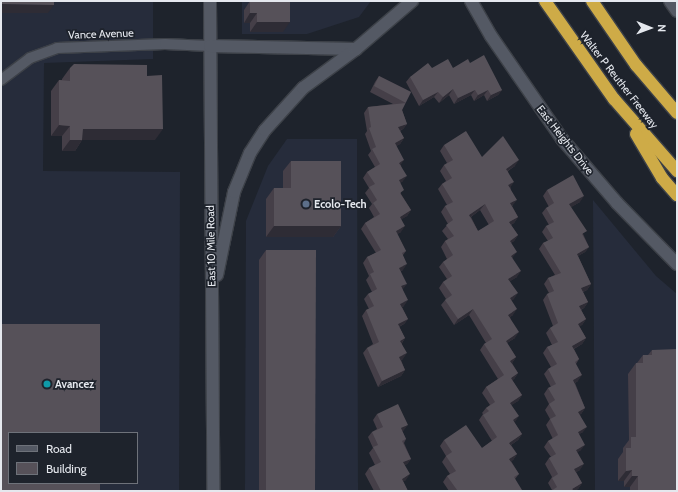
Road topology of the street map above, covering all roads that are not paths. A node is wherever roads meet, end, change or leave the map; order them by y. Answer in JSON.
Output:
{"nodes":[{"id":1,"x":210,"y":1,"type":"edge"},
{"id":2,"x":412,"y":1,"type":"edge"},
{"id":3,"x":471,"y":1,"type":"edge"},
{"id":4,"x":545,"y":1,"type":"edge"},
{"id":5,"x":592,"y":1,"type":"edge"},
{"id":6,"x":670,"y":1,"type":"edge"},
{"id":7,"x":677,"y":11,"type":"edge"},
{"id":8,"x":210,"y":46,"type":"junction"},
{"id":9,"x":356,"y":49,"type":"junction"},
{"id":10,"x":1,"y":80,"type":"edge"},
{"id":11,"x":614,"y":99,"type":"junction"},
{"id":12,"x":675,"y":110,"type":"edge"},
{"id":13,"x":677,"y":172,"type":"edge"},
{"id":14,"x":677,"y":195,"type":"edge"},
{"id":15,"x":677,"y":264,"type":"edge"},
{"id":16,"x":212,"y":298,"type":"junction"},
{"id":17,"x":213,"y":491,"type":"edge"}],
"edges":[{"from":1,"to":8,"type":"main road","name":"East 10 Mile Road"},
{"from":2,"to":9,"type":"main road"},
{"from":3,"to":15,"type":"main road","name":"East Heights Drive"},
{"from":4,"to":11,"type":"highway","name":"Walter P Reuther Freeway"},
{"from":5,"to":12,"type":"highway","name":"Walter P Reuther Freeway"},
{"from":6,"to":7,"type":"main road"},
{"from":8,"to":9,"type":"main road"},
{"from":8,"to":10,"type":"street","name":"Vance Avenue"},
{"from":8,"to":16,"type":"main road","name":"East 10 Mile Road"},
{"from":9,"to":16,"type":"main road"},
{"from":11,"to":13,"type":"highway","name":"Walter P Reuther Freeway"},
{"from":11,"to":14,"type":"highway"},
{"from":16,"to":17,"type":"main road","name":"East 10 Mile Road"}]}
